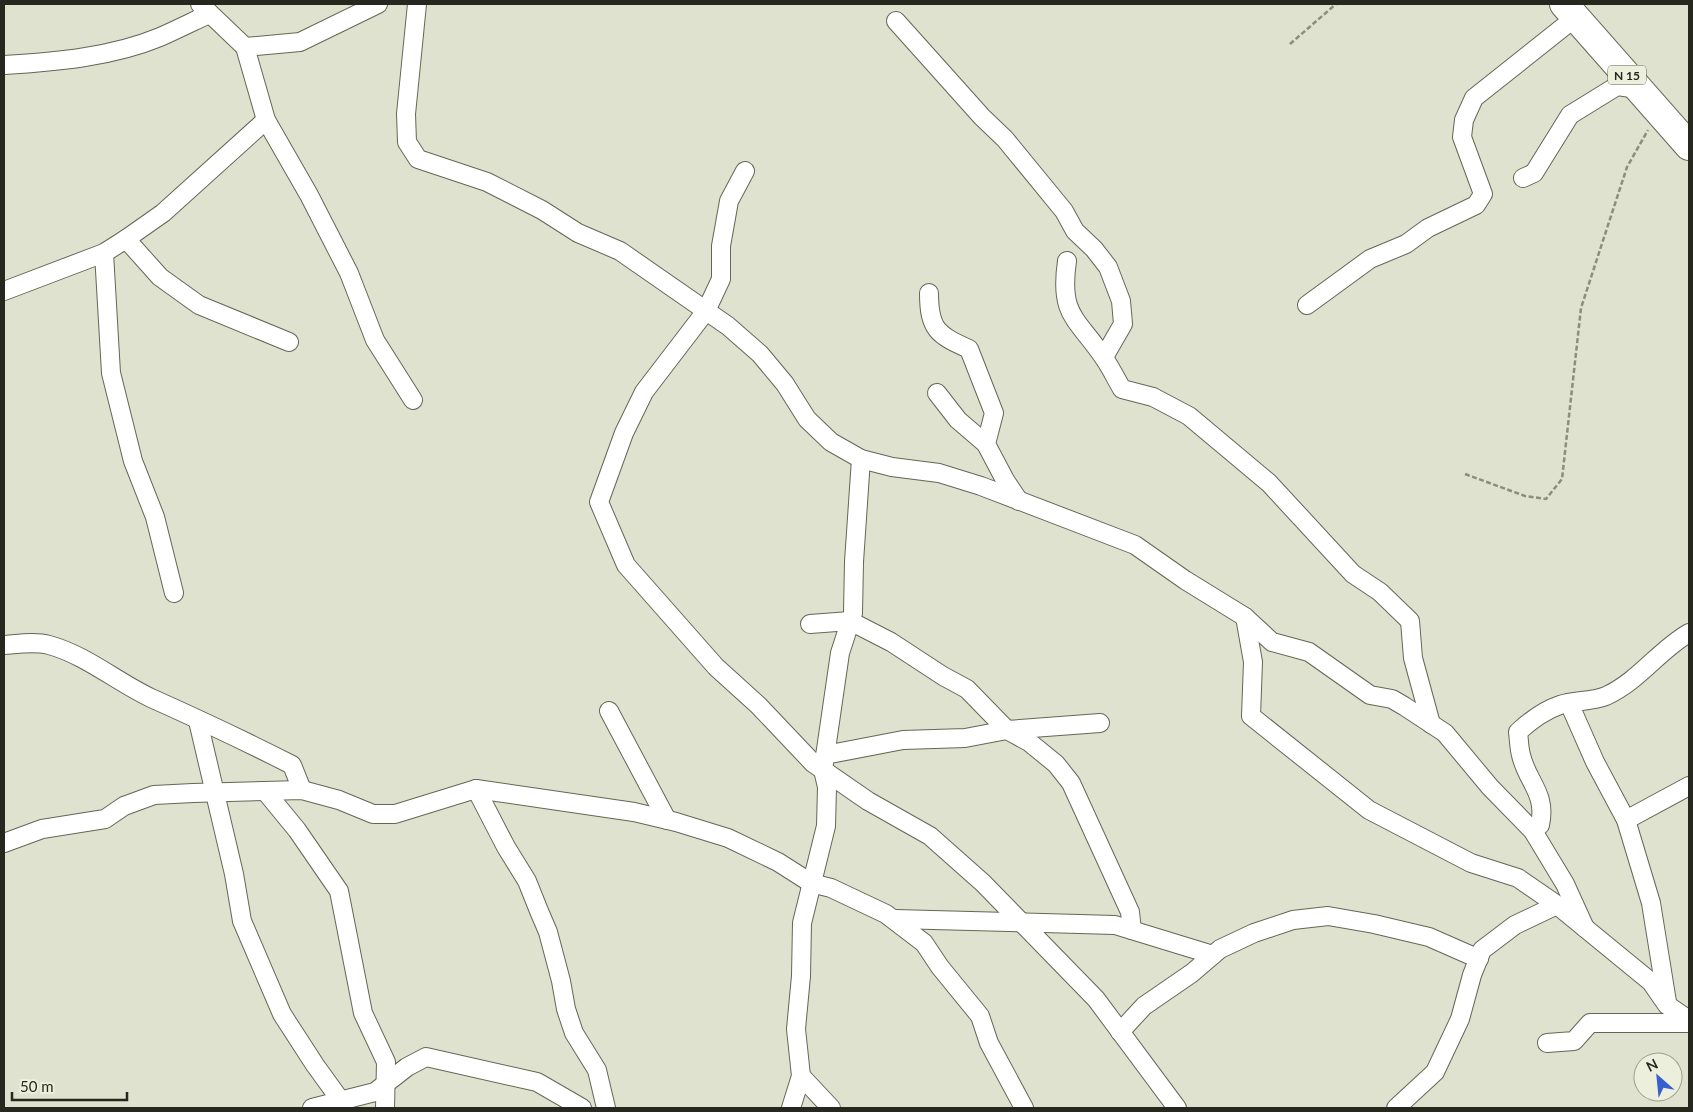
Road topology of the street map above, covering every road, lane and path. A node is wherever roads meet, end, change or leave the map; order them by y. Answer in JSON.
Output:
{"nodes":[{"id":1,"x":378,"y":4,"type":"edge"},
{"id":2,"x":417,"y":4,"type":"edge"},
{"id":3,"x":1336,"y":4,"type":"edge"},
{"id":4,"x":204,"y":9,"type":"edge"},
{"id":5,"x":1570,"y":10,"type":"edge"},
{"id":6,"x":896,"y":21,"type":"dead end"},
{"id":7,"x":1290,"y":44,"type":"dead end"},
{"id":8,"x":245,"y":47,"type":"junction"},
{"id":9,"x":4,"y":65,"type":"edge"},
{"id":10,"x":1639,"y":89,"type":"junction"},
{"id":11,"x":1658,"y":111,"type":"junction"},
{"id":12,"x":266,"y":120,"type":"junction"},
{"id":13,"x":1689,"y":146,"type":"edge"},
{"id":14,"x":745,"y":171,"type":"dead end"},
{"id":15,"x":1523,"y":178,"type":"dead end"},
{"id":16,"x":126,"y":239,"type":"junction"},
{"id":17,"x":104,"y":253,"type":"junction"},
{"id":18,"x":1067,"y":261,"type":"dead end"},
{"id":19,"x":4,"y":291,"type":"edge"},
{"id":20,"x":929,"y":293,"type":"dead end"},
{"id":21,"x":1307,"y":305,"type":"dead end"},
{"id":22,"x":706,"y":311,"type":"junction"},
{"id":23,"x":289,"y":342,"type":"dead end"},
{"id":24,"x":1104,"y":358,"type":"junction"},
{"id":25,"x":937,"y":393,"type":"dead end"},
{"id":26,"x":413,"y":400,"type":"dead end"},
{"id":27,"x":986,"y":444,"type":"junction"},
{"id":28,"x":861,"y":459,"type":"junction"},
{"id":29,"x":1465,"y":474,"type":"dead end"},
{"id":30,"x":1019,"y":501,"type":"junction"},
{"id":31,"x":174,"y":594,"type":"dead end"},
{"id":32,"x":1245,"y":617,"type":"junction"},
{"id":33,"x":850,"y":621,"type":"junction"},
{"id":34,"x":810,"y":624,"type":"dead end"},
{"id":35,"x":1689,"y":633,"type":"edge"},
{"id":36,"x":4,"y":645,"type":"edge"},
{"id":37,"x":1570,"y":703,"type":"junction"},
{"id":38,"x":609,"y":712,"type":"dead end"},
{"id":39,"x":198,"y":721,"type":"junction"},
{"id":40,"x":1100,"y":723,"type":"dead end"},
{"id":41,"x":1431,"y":724,"type":"junction"},
{"id":42,"x":1007,"y":730,"type":"junction"},
{"id":43,"x":824,"y":762,"type":"junction"},
{"id":44,"x":1689,"y":786,"type":"edge"},
{"id":45,"x":476,"y":789,"type":"junction"},
{"id":46,"x":302,"y":790,"type":"junction"},
{"id":47,"x":265,"y":791,"type":"junction"},
{"id":48,"x":213,"y":793,"type":"junction"},
{"id":49,"x":667,"y":820,"type":"junction"},
{"id":50,"x":1626,"y":820,"type":"junction"},
{"id":51,"x":1533,"y":831,"type":"junction"},
{"id":52,"x":4,"y":843,"type":"edge"},
{"id":53,"x":811,"y":883,"type":"junction"},
{"id":54,"x":1558,"y":906,"type":"junction"},
{"id":55,"x":895,"y":919,"type":"junction"},
{"id":56,"x":1023,"y":923,"type":"junction"},
{"id":57,"x":1585,"y":928,"type":"junction"},
{"id":58,"x":1132,"y":930,"type":"junction"},
{"id":59,"x":1212,"y":955,"type":"junction"},
{"id":60,"x":1479,"y":959,"type":"junction"},
{"id":61,"x":1667,"y":1004,"type":"junction"},
{"id":62,"x":1689,"y":1022,"type":"edge"},
{"id":63,"x":1120,"y":1032,"type":"junction"},
{"id":64,"x":1547,"y":1043,"type":"dead end"},
{"id":65,"x":801,"y":1076,"type":"junction"},
{"id":66,"x":387,"y":1083,"type":"junction"},
{"id":67,"x":342,"y":1101,"type":"junction"},
{"id":68,"x":312,"y":1108,"type":"edge"},
{"id":69,"x":385,"y":1108,"type":"edge"},
{"id":70,"x":582,"y":1108,"type":"edge"},
{"id":71,"x":606,"y":1108,"type":"edge"},
{"id":72,"x":791,"y":1108,"type":"edge"},
{"id":73,"x":831,"y":1108,"type":"edge"},
{"id":74,"x":1024,"y":1108,"type":"edge"},
{"id":75,"x":1178,"y":1108,"type":"edge"},
{"id":76,"x":1396,"y":1108,"type":"edge"}],
"edges":[{"from":1,"to":8,"type":"street"},
{"from":2,"to":22,"type":"street"},
{"from":3,"to":7,"type":"path"},
{"from":4,"to":8,"type":"street"},
{"from":4,"to":9,"type":"street"},
{"from":5,"to":10,"type":"main road","number":"N 15"},
{"from":5,"to":21,"type":"street"},
{"from":6,"to":24,"type":"street"},
{"from":8,"to":12,"type":"street"},
{"from":10,"to":11,"type":"main road","number":"N 15"},
{"from":10,"to":15,"type":"street"},
{"from":11,"to":13,"type":"main road","number":"N 15"},
{"from":11,"to":29,"type":"path"},
{"from":12,"to":16,"type":"street"},
{"from":12,"to":26,"type":"street"},
{"from":14,"to":22,"type":"street"},
{"from":16,"to":17,"type":"street"},
{"from":16,"to":23,"type":"street"},
{"from":17,"to":19,"type":"street"},
{"from":17,"to":31,"type":"street"},
{"from":18,"to":24,"type":"street"},
{"from":20,"to":27,"type":"street"},
{"from":22,"to":28,"type":"street"},
{"from":22,"to":43,"type":"street"},
{"from":24,"to":41,"type":"street"},
{"from":25,"to":27,"type":"street"},
{"from":27,"to":30,"type":"street"},
{"from":28,"to":30,"type":"street"},
{"from":28,"to":33,"type":"street"},
{"from":30,"to":32,"type":"street"},
{"from":32,"to":41,"type":"street"},
{"from":32,"to":54,"type":"street"},
{"from":33,"to":34,"type":"street"},
{"from":33,"to":42,"type":"street"},
{"from":33,"to":43,"type":"street"},
{"from":35,"to":37,"type":"street"},
{"from":36,"to":39,"type":"street"},
{"from":37,"to":50,"type":"street"},
{"from":37,"to":51,"type":"street"},
{"from":38,"to":49,"type":"street"},
{"from":39,"to":46,"type":"street"},
{"from":39,"to":48,"type":"street"},
{"from":40,"to":42,"type":"street"},
{"from":41,"to":51,"type":"street"},
{"from":42,"to":43,"type":"street"},
{"from":42,"to":58,"type":"street"},
{"from":43,"to":53,"type":"street"},
{"from":43,"to":56,"type":"street"},
{"from":44,"to":50,"type":"street"},
{"from":45,"to":46,"type":"street"},
{"from":45,"to":49,"type":"street"},
{"from":45,"to":71,"type":"street"},
{"from":46,"to":47,"type":"street"},
{"from":47,"to":48,"type":"street"},
{"from":47,"to":66,"type":"street"},
{"from":48,"to":52,"type":"street"},
{"from":48,"to":67,"type":"street"},
{"from":49,"to":53,"type":"street"},
{"from":50,"to":61,"type":"street"},
{"from":51,"to":57,"type":"street"},
{"from":53,"to":55,"type":"street"},
{"from":53,"to":65,"type":"street"},
{"from":54,"to":57,"type":"street"},
{"from":54,"to":60,"type":"street"},
{"from":55,"to":56,"type":"street"},
{"from":55,"to":74,"type":"street"},
{"from":56,"to":58,"type":"street"},
{"from":56,"to":63,"type":"street"},
{"from":57,"to":61,"type":"street"},
{"from":58,"to":59,"type":"street"},
{"from":59,"to":60,"type":"street"},
{"from":59,"to":63,"type":"street"},
{"from":60,"to":76,"type":"street"},
{"from":61,"to":62,"type":"street"},
{"from":62,"to":64,"type":"street"},
{"from":63,"to":75,"type":"street"},
{"from":65,"to":72,"type":"street"},
{"from":65,"to":73,"type":"street"},
{"from":66,"to":67,"type":"street"},
{"from":66,"to":69,"type":"street"},
{"from":66,"to":70,"type":"street"},
{"from":67,"to":68,"type":"street"}]}
